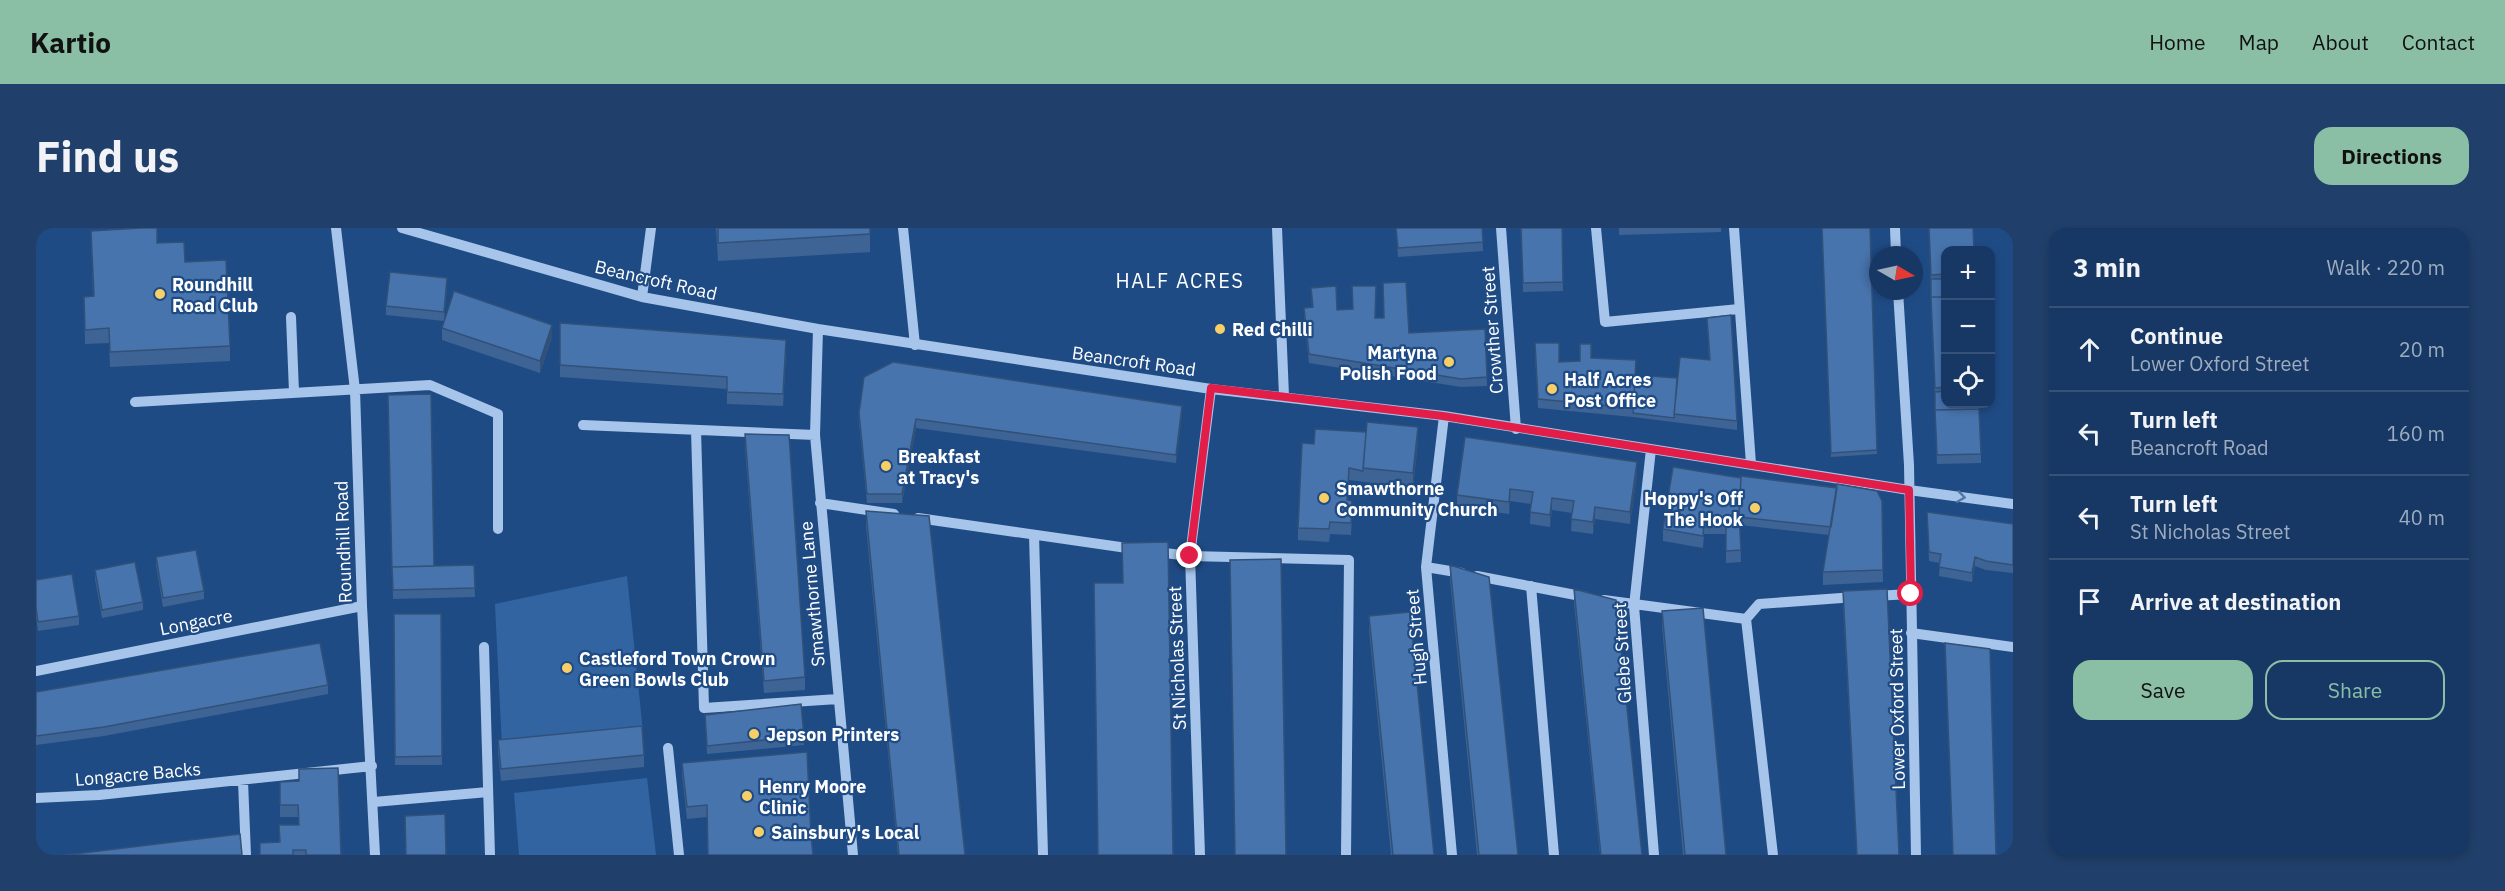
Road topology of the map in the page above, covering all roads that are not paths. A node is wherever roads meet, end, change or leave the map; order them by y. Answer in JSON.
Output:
{"nodes":[{"id":1,"x":336,"y":228,"type":"edge"},
{"id":2,"x":402,"y":228,"type":"edge"},
{"id":3,"x":651,"y":228,"type":"edge"},
{"id":4,"x":903,"y":228,"type":"edge"},
{"id":5,"x":1277,"y":228,"type":"edge"},
{"id":6,"x":1501,"y":228,"type":"edge"},
{"id":7,"x":1596,"y":228,"type":"edge"},
{"id":8,"x":1734,"y":228,"type":"edge"},
{"id":9,"x":1895,"y":228,"type":"edge"},
{"id":10,"x":1896,"y":246,"type":"edge"},
{"id":11,"x":642,"y":297,"type":"junction"},
{"id":12,"x":1898,"y":300,"type":"edge"},
{"id":13,"x":1739,"y":309,"type":"junction"},
{"id":14,"x":291,"y":317,"type":"dead end"},
{"id":15,"x":818,"y":329,"type":"junction"},
{"id":16,"x":915,"y":345,"type":"junction"},
{"id":17,"x":1211,"y":388,"type":"junction"},
{"id":18,"x":355,"y":390,"type":"junction"},
{"id":19,"x":294,"y":392,"type":"junction"},
{"id":20,"x":1284,"y":396,"type":"junction"},
{"id":21,"x":135,"y":402,"type":"dead end"},
{"id":22,"x":1443,"y":416,"type":"junction"},
{"id":23,"x":583,"y":425,"type":"dead end"},
{"id":24,"x":1516,"y":429,"type":"junction"},
{"id":25,"x":696,"y":430,"type":"junction"},
{"id":26,"x":815,"y":435,"type":"junction"},
{"id":27,"x":1651,"y":449,"type":"junction"},
{"id":28,"x":1751,"y":464,"type":"junction"},
{"id":29,"x":1909,"y":490,"type":"junction"},
{"id":30,"x":820,"y":503,"type":"junction"},
{"id":31,"x":2013,"y":504,"type":"edge"},
{"id":32,"x":498,"y":530,"type":"dead end"},
{"id":33,"x":1034,"y":535,"type":"junction"},
{"id":34,"x":1190,"y":556,"type":"junction"},
{"id":35,"x":1426,"y":567,"type":"junction"},
{"id":36,"x":1531,"y":586,"type":"junction"},
{"id":37,"x":1911,"y":594,"type":"junction"},
{"id":38,"x":362,"y":606,"type":"junction"},
{"id":39,"x":1634,"y":606,"type":"junction"},
{"id":40,"x":1746,"y":619,"type":"junction"},
{"id":41,"x":1911,"y":633,"type":"junction"},
{"id":42,"x":484,"y":647,"type":"dead end"},
{"id":43,"x":2013,"y":647,"type":"edge"},
{"id":44,"x":36,"y":671,"type":"edge"},
{"id":45,"x":838,"y":699,"type":"junction"},
{"id":46,"x":668,"y":748,"type":"dead end"},
{"id":47,"x":372,"y":766,"type":"junction"},
{"id":48,"x":243,"y":781,"type":"junction"},
{"id":49,"x":488,"y":792,"type":"junction"},
{"id":50,"x":36,"y":798,"type":"edge"},
{"id":51,"x":374,"y":802,"type":"junction"},
{"id":52,"x":246,"y":855,"type":"edge"},
{"id":53,"x":375,"y":855,"type":"edge"},
{"id":54,"x":490,"y":855,"type":"edge"},
{"id":55,"x":679,"y":855,"type":"edge"},
{"id":56,"x":853,"y":855,"type":"edge"},
{"id":57,"x":1043,"y":855,"type":"edge"},
{"id":58,"x":1200,"y":855,"type":"edge"},
{"id":59,"x":1346,"y":855,"type":"edge"},
{"id":60,"x":1452,"y":855,"type":"edge"},
{"id":61,"x":1554,"y":855,"type":"edge"},
{"id":62,"x":1654,"y":855,"type":"edge"},
{"id":63,"x":1773,"y":855,"type":"edge"},
{"id":64,"x":1916,"y":855,"type":"edge"}],
"edges":[{"from":1,"to":18,"type":"street","name":"Roundhill Road"},
{"from":2,"to":11,"type":"street","name":"Beancroft Road"},
{"from":3,"to":11,"type":"street"},
{"from":4,"to":16,"type":"street"},
{"from":5,"to":20,"type":"street"},
{"from":6,"to":24,"type":"street","name":"Crowther Street"},
{"from":7,"to":13,"type":"street"},
{"from":8,"to":13,"type":"street"},
{"from":9,"to":10,"type":"street"},
{"from":11,"to":15,"type":"street","name":"Beancroft Road"},
{"from":12,"to":29,"type":"street","name":"Lower Oxford Street"},
{"from":13,"to":28,"type":"street"},
{"from":14,"to":19,"type":"street"},
{"from":15,"to":16,"type":"street","name":"Beancroft Road"},
{"from":15,"to":26,"type":"street","name":"Smawthorne Lane"},
{"from":16,"to":17,"type":"street","name":"Beancroft Road"},
{"from":17,"to":20,"type":"street","name":"Beancroft Road"},
{"from":17,"to":34,"type":"street","name":"St Nicholas Street"},
{"from":18,"to":19,"type":"street"},
{"from":18,"to":32,"type":"street"},
{"from":18,"to":38,"type":"street","name":"Roundhill Road"},
{"from":19,"to":21,"type":"street"},
{"from":20,"to":22,"type":"street","name":"Beancroft Road"},
{"from":22,"to":24,"type":"street","name":"Beancroft Road"},
{"from":22,"to":35,"type":"street","name":"Hugh Street"},
{"from":23,"to":25,"type":"street"},
{"from":24,"to":27,"type":"street","name":"Beancroft Road"},
{"from":25,"to":26,"type":"street"},
{"from":25,"to":45,"type":"street"},
{"from":26,"to":30,"type":"street","name":"Smawthorne Lane"},
{"from":27,"to":28,"type":"street","name":"Beancroft Road"},
{"from":27,"to":39,"type":"street","name":"Glebe Street"},
{"from":28,"to":29,"type":"street","name":"Beancroft Road"},
{"from":29,"to":31,"type":"street","name":"Beancroft Road","one_way":true},
{"from":29,"to":37,"type":"street","name":"Lower Oxford Street"},
{"from":30,"to":33,"type":"street"},
{"from":30,"to":45,"type":"street","name":"Smawthorne Lane"},
{"from":33,"to":34,"type":"street"},
{"from":33,"to":57,"type":"street"},
{"from":34,"to":58,"type":"street","name":"St Nicholas Street"},
{"from":34,"to":59,"type":"street"},
{"from":35,"to":36,"type":"street"},
{"from":35,"to":60,"type":"street","name":"Hugh Street"},
{"from":36,"to":39,"type":"street"},
{"from":36,"to":61,"type":"street"},
{"from":37,"to":40,"type":"street"},
{"from":37,"to":41,"type":"street","name":"Lower Oxford Street"},
{"from":38,"to":44,"type":"street","name":"Longacre"},
{"from":38,"to":47,"type":"street","name":"Roundhill Road"},
{"from":39,"to":40,"type":"street"},
{"from":39,"to":62,"type":"street","name":"Glebe Street"},
{"from":40,"to":63,"type":"street"},
{"from":41,"to":43,"type":"street"},
{"from":41,"to":64,"type":"street","name":"Lower Oxford Street"},
{"from":42,"to":49,"type":"street"},
{"from":45,"to":56,"type":"street","name":"Smawthorne Lane"},
{"from":46,"to":55,"type":"street"},
{"from":47,"to":48,"type":"street","name":"Longacre Backs"},
{"from":47,"to":51,"type":"street","name":"Roundhill Road"},
{"from":48,"to":50,"type":"street","name":"Longacre Backs"},
{"from":48,"to":52,"type":"street"},
{"from":49,"to":51,"type":"street"},
{"from":49,"to":54,"type":"street"},
{"from":51,"to":53,"type":"street","name":"Roundhill Road"}]}
